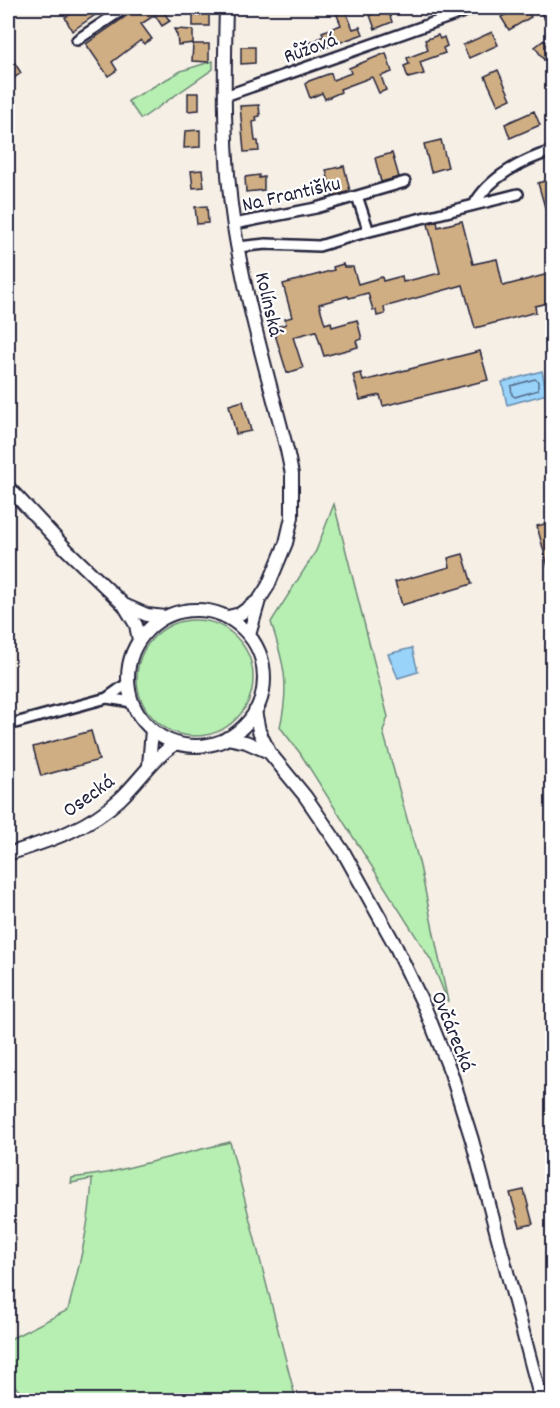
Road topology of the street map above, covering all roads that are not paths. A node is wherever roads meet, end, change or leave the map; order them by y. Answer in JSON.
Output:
{"nodes":[{"id":1,"x":125,"y":8,"type":"edge"},
{"id":2,"x":226,"y":8,"type":"edge"},
{"id":3,"x":475,"y":8,"type":"edge"},
{"id":4,"x":544,"y":8,"type":"edge"},
{"id":5,"x":552,"y":20,"type":"edge"},
{"id":6,"x":77,"y":40,"type":"dead end"},
{"id":7,"x":225,"y":96,"type":"junction"},
{"id":8,"x":552,"y":151,"type":"edge"},
{"id":9,"x":405,"y":182,"type":"dead end"},
{"id":10,"x":519,"y":194,"type":"dead end"},
{"id":11,"x":357,"y":196,"type":"junction"},
{"id":12,"x":474,"y":206,"type":"junction"},
{"id":13,"x":234,"y":224,"type":"junction"},
{"id":14,"x":366,"y":232,"type":"junction"},
{"id":15,"x":238,"y":247,"type":"junction"},
{"id":16,"x":8,"y":487,"type":"edge"},
{"id":17,"x":259,"y":600,"type":"junction"},
{"id":18,"x":124,"y":605,"type":"junction"},
{"id":19,"x":165,"y":617,"type":"junction"},
{"id":20,"x":228,"y":617,"type":"junction"},
{"id":21,"x":249,"y":635,"type":"junction"},
{"id":22,"x":139,"y":640,"type":"junction"},
{"id":23,"x":128,"y":683,"type":"junction"},
{"id":24,"x":107,"y":698,"type":"junction"},
{"id":25,"x":132,"y":702,"type":"junction"},
{"id":26,"x":255,"y":711,"type":"junction"},
{"id":27,"x":8,"y":725,"type":"edge"},
{"id":28,"x":152,"y":730,"type":"junction"},
{"id":29,"x":227,"y":738,"type":"junction"},
{"id":30,"x":176,"y":743,"type":"junction"},
{"id":31,"x":269,"y":752,"type":"junction"},
{"id":32,"x":149,"y":766,"type":"junction"},
{"id":33,"x":8,"y":854,"type":"edge"},
{"id":34,"x":542,"y":1401,"type":"edge"}],
"edges":[{"from":1,"to":6,"type":"street"},
{"from":2,"to":7,"type":"main road","name":"Kolínská"},
{"from":3,"to":7,"type":"street","name":"Růžová"},
{"from":4,"to":5,"type":"street"},
{"from":7,"to":13,"type":"main road","name":"Kolínská"},
{"from":8,"to":12,"type":"street"},
{"from":9,"to":11,"type":"street","name":"Na Františku"},
{"from":10,"to":12,"type":"street","name":"Na Františku"},
{"from":11,"to":13,"type":"street","name":"Na Františku"},
{"from":11,"to":14,"type":"street","name":"Na Františku"},
{"from":12,"to":14,"type":"street","name":"Na Františku"},
{"from":13,"to":15,"type":"main road","name":"Kolínská"},
{"from":14,"to":15,"type":"street","name":"Na Františku"},
{"from":15,"to":17,"type":"main road","name":"Kolínská"},
{"from":16,"to":18,"type":"main road"},
{"from":17,"to":20,"type":"main road"},
{"from":17,"to":21,"type":"main road","name":"Kolínská"},
{"from":18,"to":19,"type":"main road"},
{"from":18,"to":22,"type":"main road"},
{"from":19,"to":20,"type":"main road"},
{"from":19,"to":22,"type":"main road"},
{"from":20,"to":21,"type":"main road"},
{"from":21,"to":26,"type":"main road"},
{"from":22,"to":23,"type":"main road"},
{"from":23,"to":24,"type":"street"},
{"from":23,"to":25,"type":"main road"},
{"from":24,"to":25,"type":"street"},
{"from":24,"to":27,"type":"street"},
{"from":25,"to":28,"type":"main road"},
{"from":26,"to":29,"type":"main road"},
{"from":26,"to":31,"type":"main road","name":"Ovčárecká"},
{"from":28,"to":30,"type":"main road"},
{"from":28,"to":32,"type":"main road"},
{"from":29,"to":30,"type":"main road"},
{"from":29,"to":31,"type":"main road"},
{"from":30,"to":32,"type":"main road","name":"Osecká"},
{"from":31,"to":34,"type":"main road","name":"Ovčárecká"},
{"from":32,"to":33,"type":"main road","name":"Osecká"}]}
